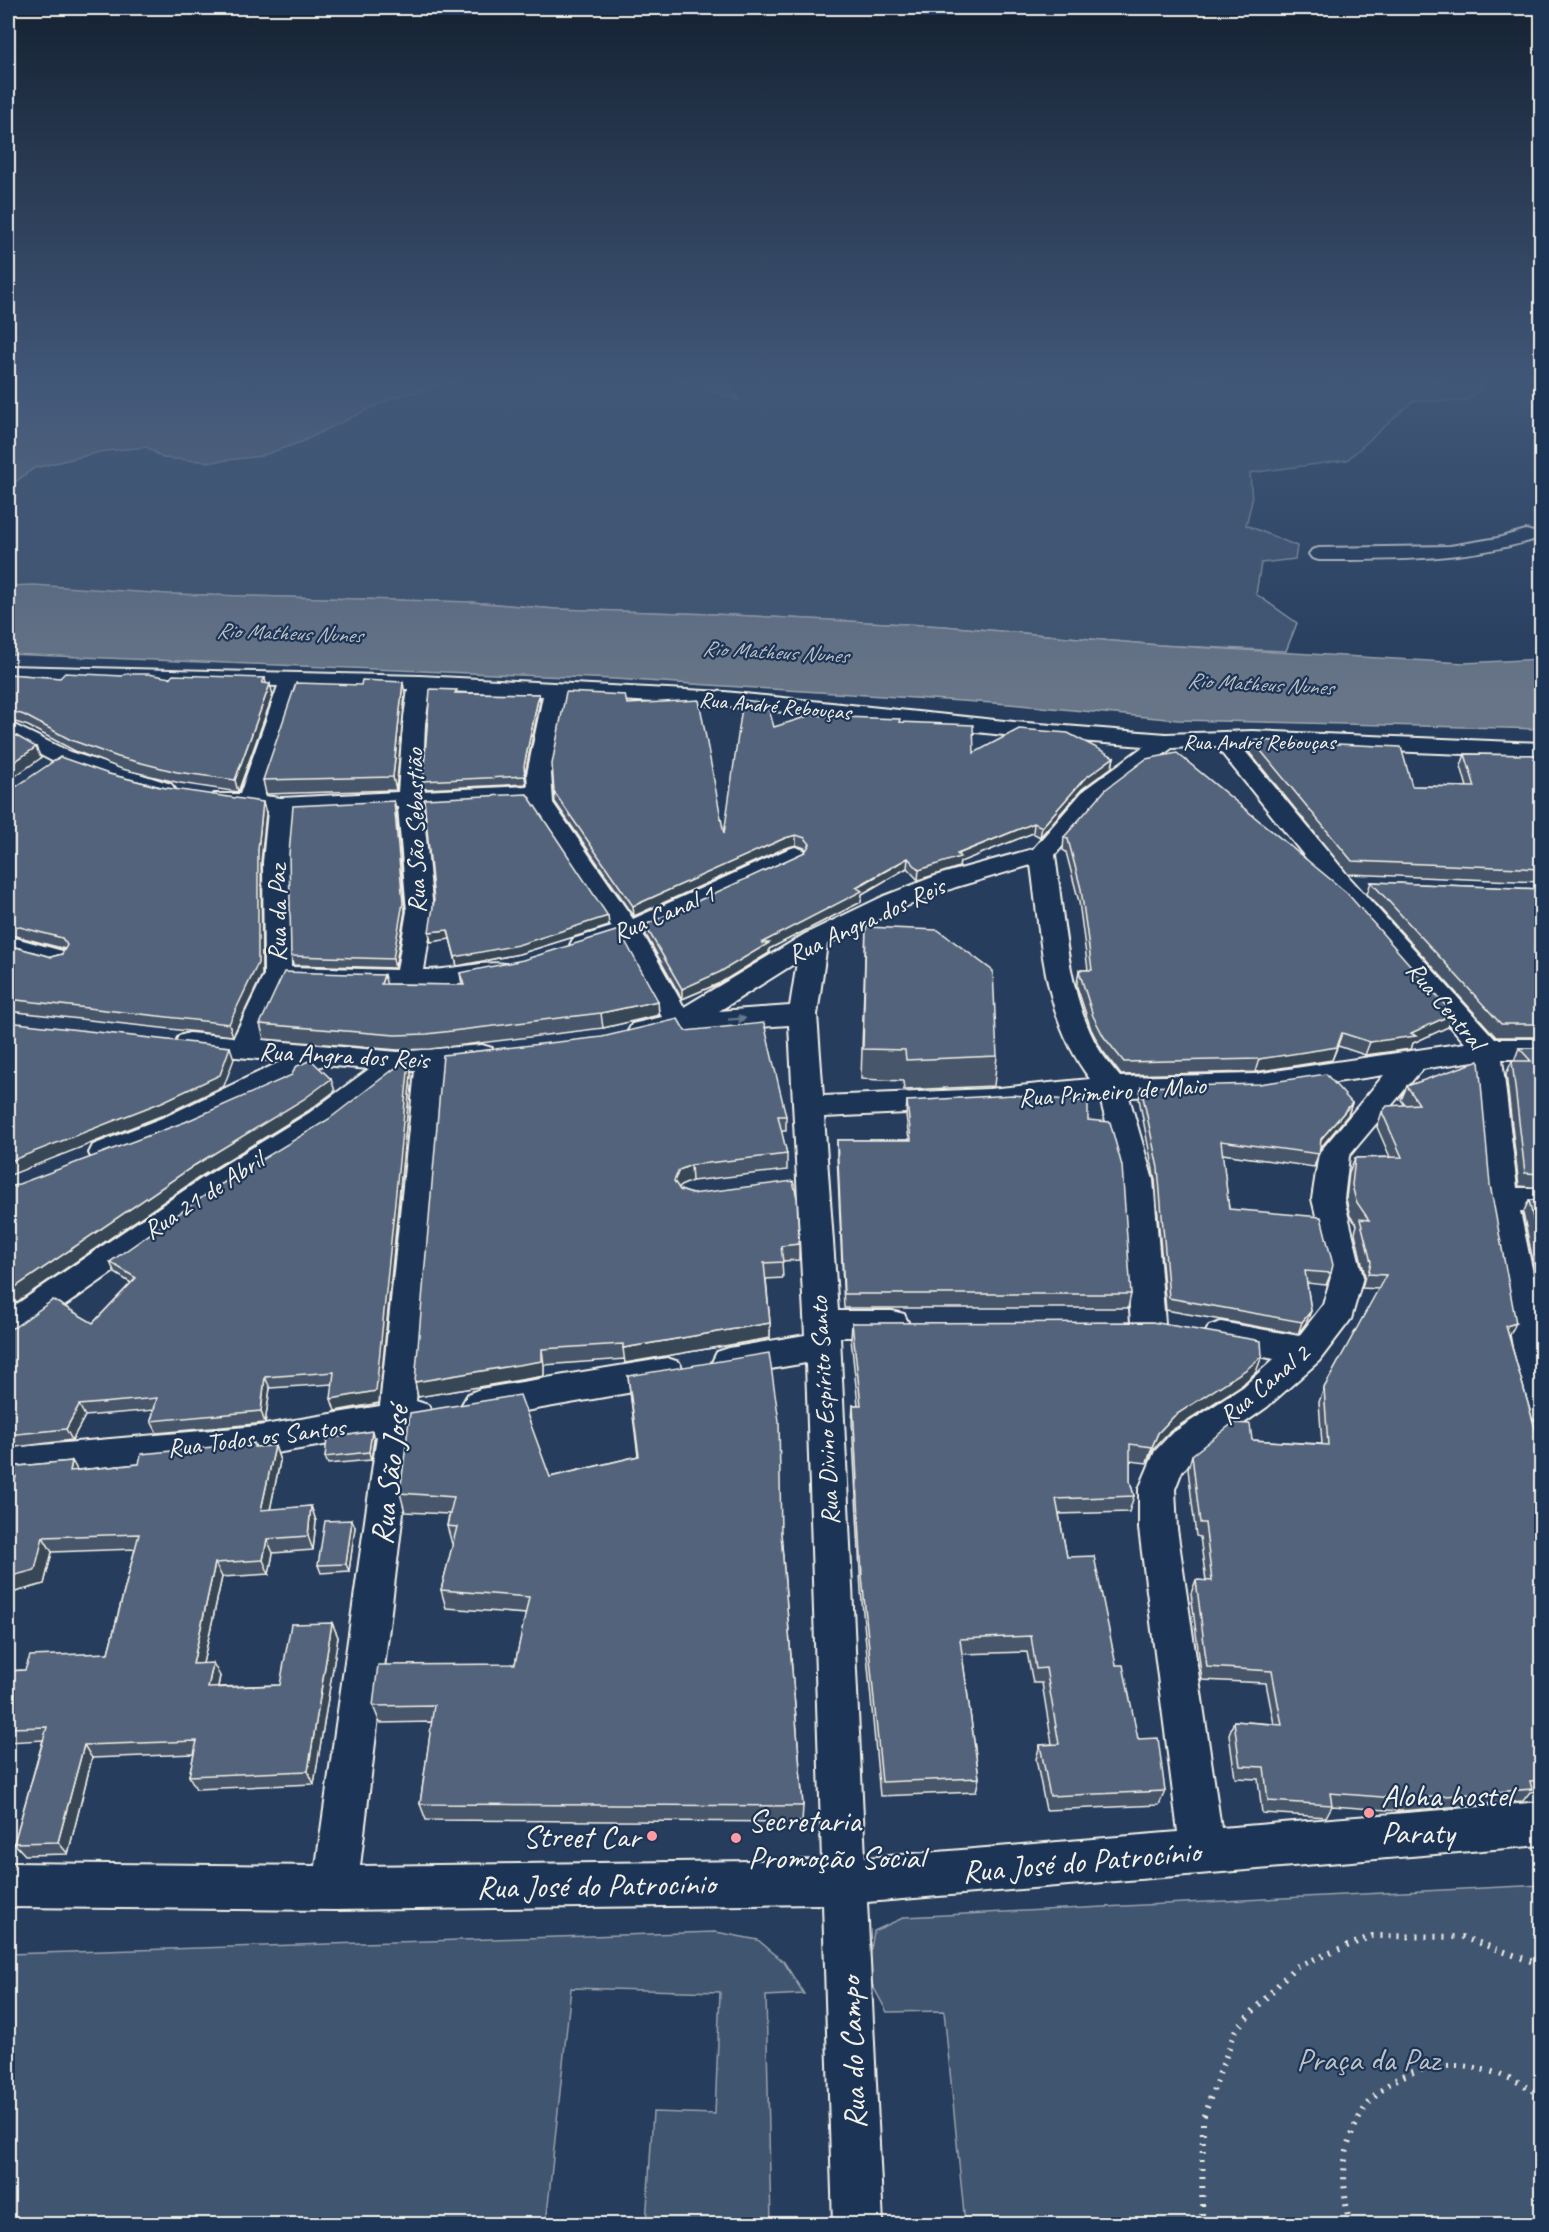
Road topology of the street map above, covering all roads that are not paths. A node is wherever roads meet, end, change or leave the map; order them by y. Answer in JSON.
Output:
{"nodes":[{"id":1,"x":1542,"y":520,"type":"edge"},
{"id":2,"x":1534,"y":540,"type":"edge"},
{"id":3,"x":1319,"y":554,"type":"dead end"},
{"id":4,"x":8,"y":673,"type":"edge"},
{"id":5,"x":292,"y":679,"type":"junction"},
{"id":6,"x":420,"y":683,"type":"junction"},
{"id":7,"x":555,"y":691,"type":"junction"},
{"id":8,"x":8,"y":729,"type":"edge"},
{"id":9,"x":1222,"y":738,"type":"junction"},
{"id":10,"x":1166,"y":741,"type":"junction"},
{"id":11,"x":1542,"y":750,"type":"edge"},
{"id":12,"x":540,"y":793,"type":"junction"},
{"id":13,"x":410,"y":800,"type":"junction"},
{"id":14,"x":249,"y":803,"type":"junction"},
{"id":15,"x":281,"y":805,"type":"junction"},
{"id":16,"x":1042,"y":854,"type":"junction"},
{"id":17,"x":795,"y":855,"type":"edge"},
{"id":18,"x":1340,"y":883,"type":"junction"},
{"id":19,"x":1375,"y":884,"type":"edge"},
{"id":20,"x":628,"y":931,"type":"junction"},
{"id":21,"x":814,"y":940,"type":"junction"},
{"id":22,"x":8,"y":944,"type":"edge"},
{"id":23,"x":555,"y":954,"type":"edge"},
{"id":24,"x":56,"y":958,"type":"edge"},
{"id":25,"x":525,"y":964,"type":"edge"},
{"id":26,"x":278,"y":975,"type":"junction"},
{"id":27,"x":409,"y":979,"type":"junction"},
{"id":28,"x":803,"y":1015,"type":"junction"},
{"id":29,"x":679,"y":1023,"type":"junction"},
{"id":30,"x":614,"y":1037,"type":"edge"},
{"id":31,"x":165,"y":1041,"type":"edge"},
{"id":32,"x":1542,"y":1048,"type":"edge"},
{"id":33,"x":243,"y":1049,"type":"junction"},
{"id":34,"x":1487,"y":1049,"type":"junction"},
{"id":35,"x":511,"y":1051,"type":"edge"},
{"id":36,"x":317,"y":1056,"type":"junction"},
{"id":37,"x":1413,"y":1061,"type":"junction"},
{"id":38,"x":414,"y":1062,"type":"junction"},
{"id":39,"x":1112,"y":1087,"type":"junction"},
{"id":40,"x":809,"y":1107,"type":"junction"},
{"id":41,"x":80,"y":1162,"type":"edge"},
{"id":42,"x":1502,"y":1199,"type":"junction"},
{"id":43,"x":1542,"y":1200,"type":"edge"},
{"id":44,"x":1113,"y":1323,"type":"edge"},
{"id":45,"x":1148,"y":1323,"type":"junction"},
{"id":46,"x":926,"y":1324,"type":"edge"},
{"id":47,"x":8,"y":1328,"type":"edge"},
{"id":48,"x":822,"y":1335,"type":"junction"},
{"id":49,"x":1306,"y":1352,"type":"junction"},
{"id":50,"x":1542,"y":1407,"type":"edge"},
{"id":51,"x":397,"y":1418,"type":"junction"},
{"id":52,"x":8,"y":1463,"type":"edge"},
{"id":53,"x":1542,"y":1823,"type":"edge"},
{"id":54,"x":1202,"y":1850,"type":"junction"},
{"id":55,"x":844,"y":1882,"type":"junction"},
{"id":56,"x":8,"y":1886,"type":"edge"},
{"id":57,"x":335,"y":1888,"type":"junction"},
{"id":58,"x":858,"y":2224,"type":"edge"}],
"edges":[{"from":1,"to":2,"type":"street"},
{"from":2,"to":3,"type":"street"},
{"from":4,"to":5,"type":"street","name":"Rua André Rebouças"},
{"from":5,"to":6,"type":"street","name":"Rua André Rebouças"},
{"from":5,"to":14,"type":"street"},
{"from":6,"to":7,"type":"street","name":"Rua André Rebouças"},
{"from":6,"to":13,"type":"street","name":"Rua São Sebastião"},
{"from":7,"to":10,"type":"street","name":"Rua André Rebouças"},
{"from":7,"to":12,"type":"street"},
{"from":8,"to":14,"type":"street"},
{"from":9,"to":10,"type":"street","name":"Rua André Rebouças"},
{"from":9,"to":11,"type":"street","name":"Rua André Rebouças"},
{"from":9,"to":18,"type":"street","name":"Rua Central"},
{"from":10,"to":16,"type":"street"},
{"from":12,"to":13,"type":"street"},
{"from":12,"to":20,"type":"street"},
{"from":13,"to":15,"type":"street"},
{"from":13,"to":27,"type":"street","name":"Rua São Sebastião"},
{"from":14,"to":15,"type":"street"},
{"from":15,"to":26,"type":"street","name":"Rua da Paz"},
{"from":16,"to":21,"type":"street","name":"Rua Angra dos Reis"},
{"from":16,"to":39,"type":"street"},
{"from":17,"to":20,"type":"street","name":"Rua Canal 1"},
{"from":18,"to":19,"type":"street"},
{"from":18,"to":34,"type":"street","name":"Rua Central"},
{"from":20,"to":23,"type":"street","name":"Rua Canal 1"},
{"from":20,"to":29,"type":"street"},
{"from":21,"to":28,"type":"street","name":"Rua Divino Espírito Santo"},
{"from":21,"to":29,"type":"street","name":"Rua Angra dos Reis"},
{"from":22,"to":24,"type":"street"},
{"from":25,"to":27,"type":"street"},
{"from":26,"to":27,"type":"street"},
{"from":26,"to":33,"type":"street","name":"Rua da Paz"},
{"from":29,"to":28,"type":"street","name":"Rua Angra dos Reis","one_way":true},
{"from":28,"to":40,"type":"street","name":"Rua Divino Espírito Santo"},
{"from":29,"to":30,"type":"street","name":"Rua Angra dos Reis"},
{"from":31,"to":33,"type":"street","name":"Rua Angra dos Reis"},
{"from":32,"to":34,"type":"street"},
{"from":33,"to":36,"type":"street","name":"Rua Angra dos Reis"},
{"from":34,"to":37,"type":"street"},
{"from":34,"to":42,"type":"street","name":"Rua Central"},
{"from":35,"to":38,"type":"street","name":"Rua Angra dos Reis"},
{"from":36,"to":38,"type":"street","name":"Rua Angra dos Reis"},
{"from":36,"to":41,"type":"street"},
{"from":37,"to":39,"type":"street","name":"Rua Primeiro de Maio"},
{"from":37,"to":49,"type":"street","name":"Rua Canal 2"},
{"from":38,"to":47,"type":"street","name":"Rua 21 de Abril"},
{"from":38,"to":51,"type":"street","name":"Rua São José"},
{"from":39,"to":40,"type":"street","name":"Rua Primeiro de Maio"},
{"from":39,"to":45,"type":"street"},
{"from":40,"to":48,"type":"street","name":"Rua Divino Espírito Santo"},
{"from":42,"to":43,"type":"street"},
{"from":42,"to":50,"type":"street","name":"Rua Central"},
{"from":44,"to":45,"type":"street"},
{"from":45,"to":49,"type":"street"},
{"from":46,"to":48,"type":"street","name":"Rua Todos os Santos"},
{"from":48,"to":51,"type":"street","name":"Rua Todos os Santos"},
{"from":48,"to":55,"type":"street","name":"Rua Divino Espírito Santo"},
{"from":49,"to":54,"type":"street","name":"Rua Canal 2"},
{"from":51,"to":52,"type":"street","name":"Rua Todos os Santos"},
{"from":51,"to":57,"type":"street","name":"Rua São José"},
{"from":53,"to":54,"type":"street","name":"Rua José do Patrocínio"},
{"from":54,"to":55,"type":"street","name":"Rua José do Patrocínio"},
{"from":55,"to":57,"type":"street","name":"Rua José do Patrocínio"},
{"from":55,"to":58,"type":"street","name":"Rua do Campo"},
{"from":56,"to":57,"type":"street","name":"Rua José do Patrocínio"}]}
